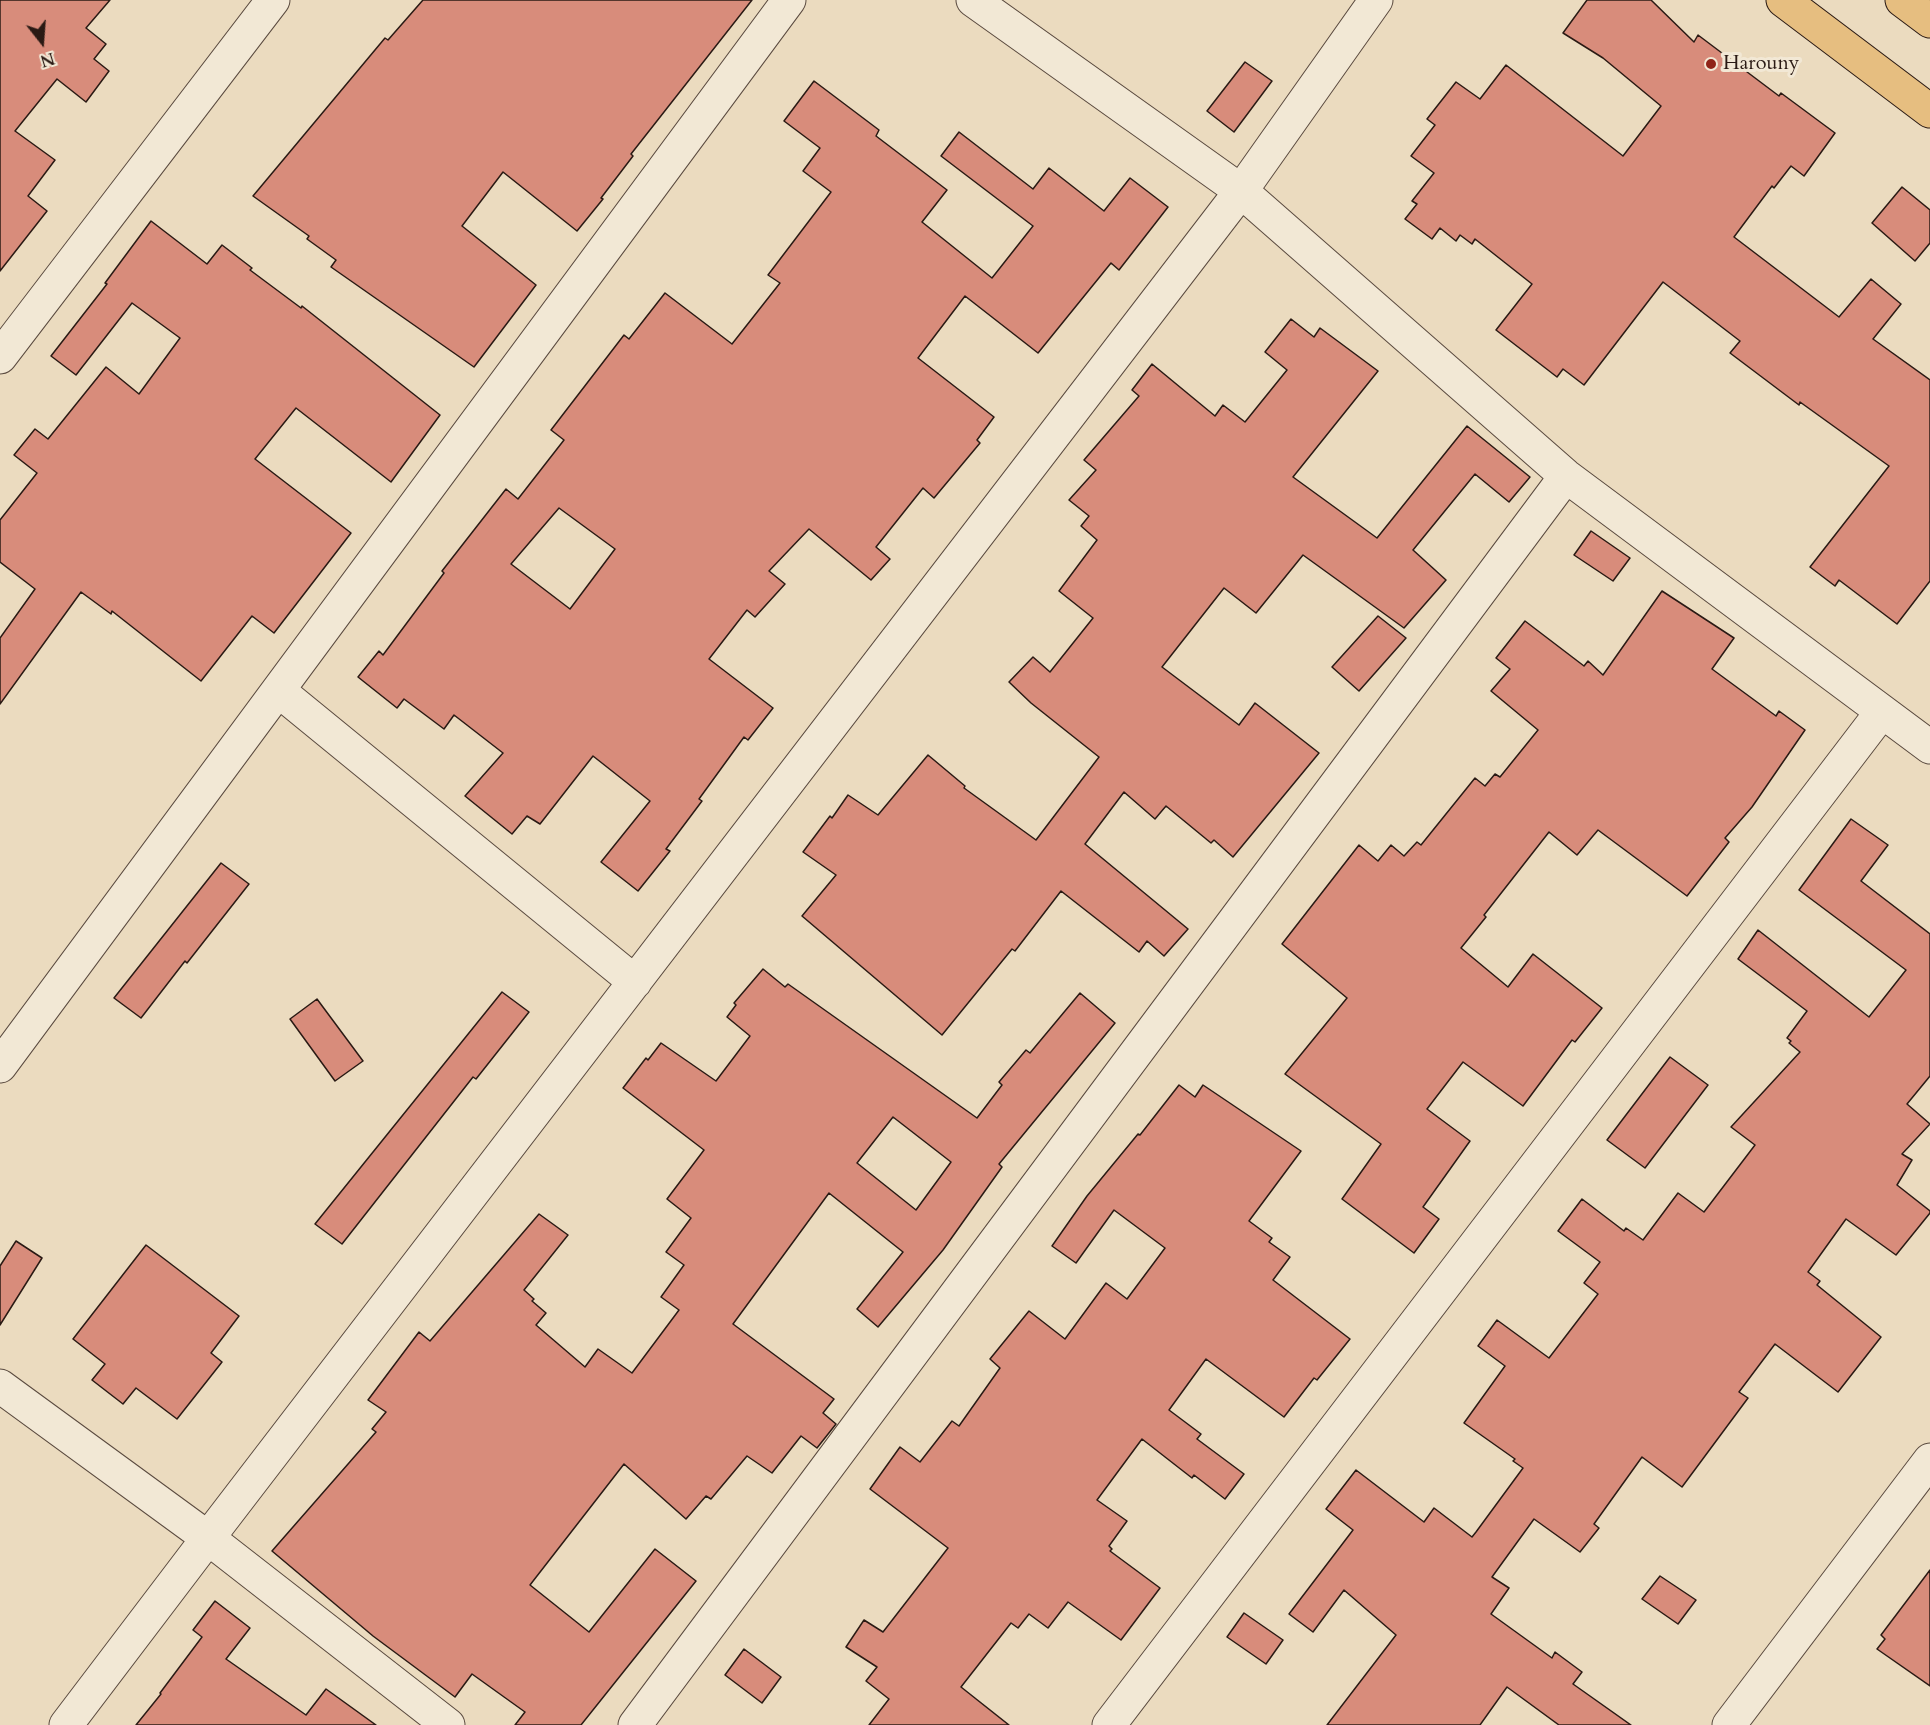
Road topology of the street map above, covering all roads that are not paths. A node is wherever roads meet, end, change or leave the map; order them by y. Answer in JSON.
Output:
{"nodes":[{"id":1,"x":273,"y":0,"type":"edge"},
{"id":2,"x":789,"y":0,"type":"edge"},
{"id":3,"x":973,"y":0,"type":"edge"},
{"id":4,"x":1376,"y":0,"type":"edge"},
{"id":5,"x":1784,"y":0,"type":"edge"},
{"id":6,"x":1902,"y":0,"type":"edge"},
{"id":7,"x":1930,"y":21,"type":"edge"},
{"id":8,"x":1930,"y":111,"type":"edge"},
{"id":9,"x":1241,"y":191,"type":"junction"},
{"id":10,"x":0,"y":357,"type":"edge"},
{"id":11,"x":1566,"y":476,"type":"junction"},
{"id":12,"x":279,"y":691,"type":"junction"},
{"id":13,"x":1881,"y":713,"type":"junction"},
{"id":14,"x":1930,"y":747,"type":"edge"},
{"id":15,"x":635,"y":982,"type":"junction"},
{"id":16,"x":0,"y":1066,"type":"edge"},
{"id":17,"x":0,"y":1386,"type":"edge"},
{"id":18,"x":1930,"y":1460,"type":"edge"},
{"id":19,"x":208,"y":1538,"type":"junction"},
{"id":20,"x":66,"y":1725,"type":"edge"},
{"id":21,"x":448,"y":1725,"type":"edge"},
{"id":22,"x":635,"y":1725,"type":"edge"},
{"id":23,"x":1109,"y":1725,"type":"edge"},
{"id":24,"x":1729,"y":1725,"type":"edge"}],
"edges":[{"from":1,"to":10,"type":"street"},
{"from":2,"to":12,"type":"street"},
{"from":3,"to":9,"type":"street"},
{"from":4,"to":9,"type":"street"},
{"from":5,"to":8,"type":"main road"},
{"from":6,"to":7,"type":"main road"},
{"from":9,"to":11,"type":"street"},
{"from":9,"to":15,"type":"street"},
{"from":11,"to":13,"type":"street"},
{"from":11,"to":22,"type":"street"},
{"from":12,"to":15,"type":"street"},
{"from":12,"to":16,"type":"street"},
{"from":13,"to":14,"type":"street"},
{"from":13,"to":23,"type":"street"},
{"from":15,"to":19,"type":"street"},
{"from":17,"to":19,"type":"street"},
{"from":18,"to":24,"type":"street"},
{"from":19,"to":20,"type":"street"},
{"from":19,"to":21,"type":"street"}]}
